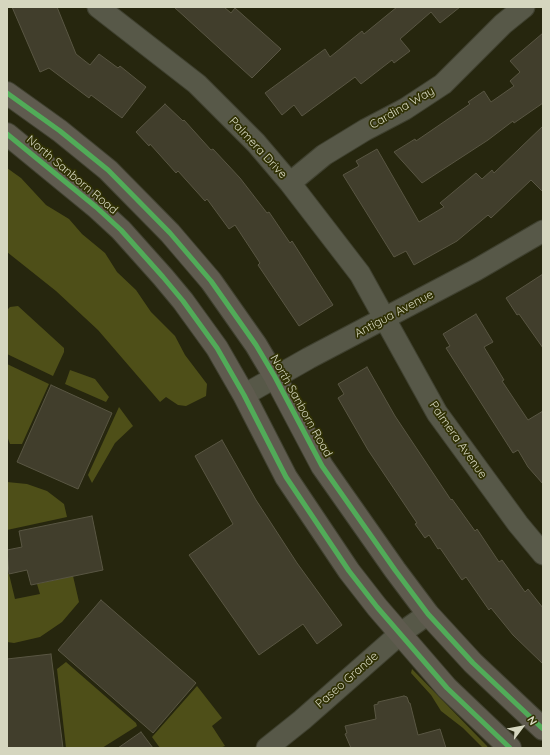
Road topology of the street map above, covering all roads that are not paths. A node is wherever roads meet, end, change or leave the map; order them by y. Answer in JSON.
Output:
{"nodes":[{"id":1,"x":98,"y":7,"type":"edge"},
{"id":2,"x":524,"y":7,"type":"edge"},
{"id":3,"x":7,"y":93,"type":"edge"},
{"id":4,"x":7,"y":134,"type":"edge"},
{"id":5,"x":290,"y":183,"type":"junction"},
{"id":6,"x":543,"y":231,"type":"edge"},
{"id":7,"x":384,"y":319,"type":"junction"},
{"id":8,"x":275,"y":377,"type":"junction"},
{"id":9,"x":244,"y":394,"type":"junction"},
{"id":10,"x":543,"y":554,"type":"edge"},
{"id":11,"x":428,"y":614,"type":"junction"},
{"id":12,"x":401,"y":633,"type":"junction"},
{"id":13,"x":543,"y":729,"type":"edge"},
{"id":14,"x":267,"y":748,"type":"edge"},
{"id":15,"x":510,"y":748,"type":"edge"}],
"edges":[{"from":1,"to":5,"type":"street","name":"Palmera Drive"},
{"from":2,"to":5,"type":"street","name":"Cardina Way"},
{"from":3,"to":8,"type":"main road","name":"North Sanborn Road"},
{"from":4,"to":9,"type":"main road","name":"North Sanborn Road"},
{"from":5,"to":7,"type":"street","name":"Palmera Drive"},
{"from":6,"to":7,"type":"street","name":"Antigua Avenue"},
{"from":7,"to":8,"type":"street","name":"Antigua Avenue"},
{"from":7,"to":10,"type":"street","name":"Palmera Avenue"},
{"from":8,"to":9,"type":"street","name":"Antigua Avenue"},
{"from":8,"to":11,"type":"main road","name":"North Sanborn Road"},
{"from":9,"to":12,"type":"main road","name":"North Sanborn Road"},
{"from":11,"to":12,"type":"street","name":"Paseo Grande"},
{"from":11,"to":13,"type":"main road","name":"North Sanborn Road"},
{"from":12,"to":14,"type":"street","name":"Paseo Grande"},
{"from":12,"to":15,"type":"main road","name":"North Sanborn Road"}]}
